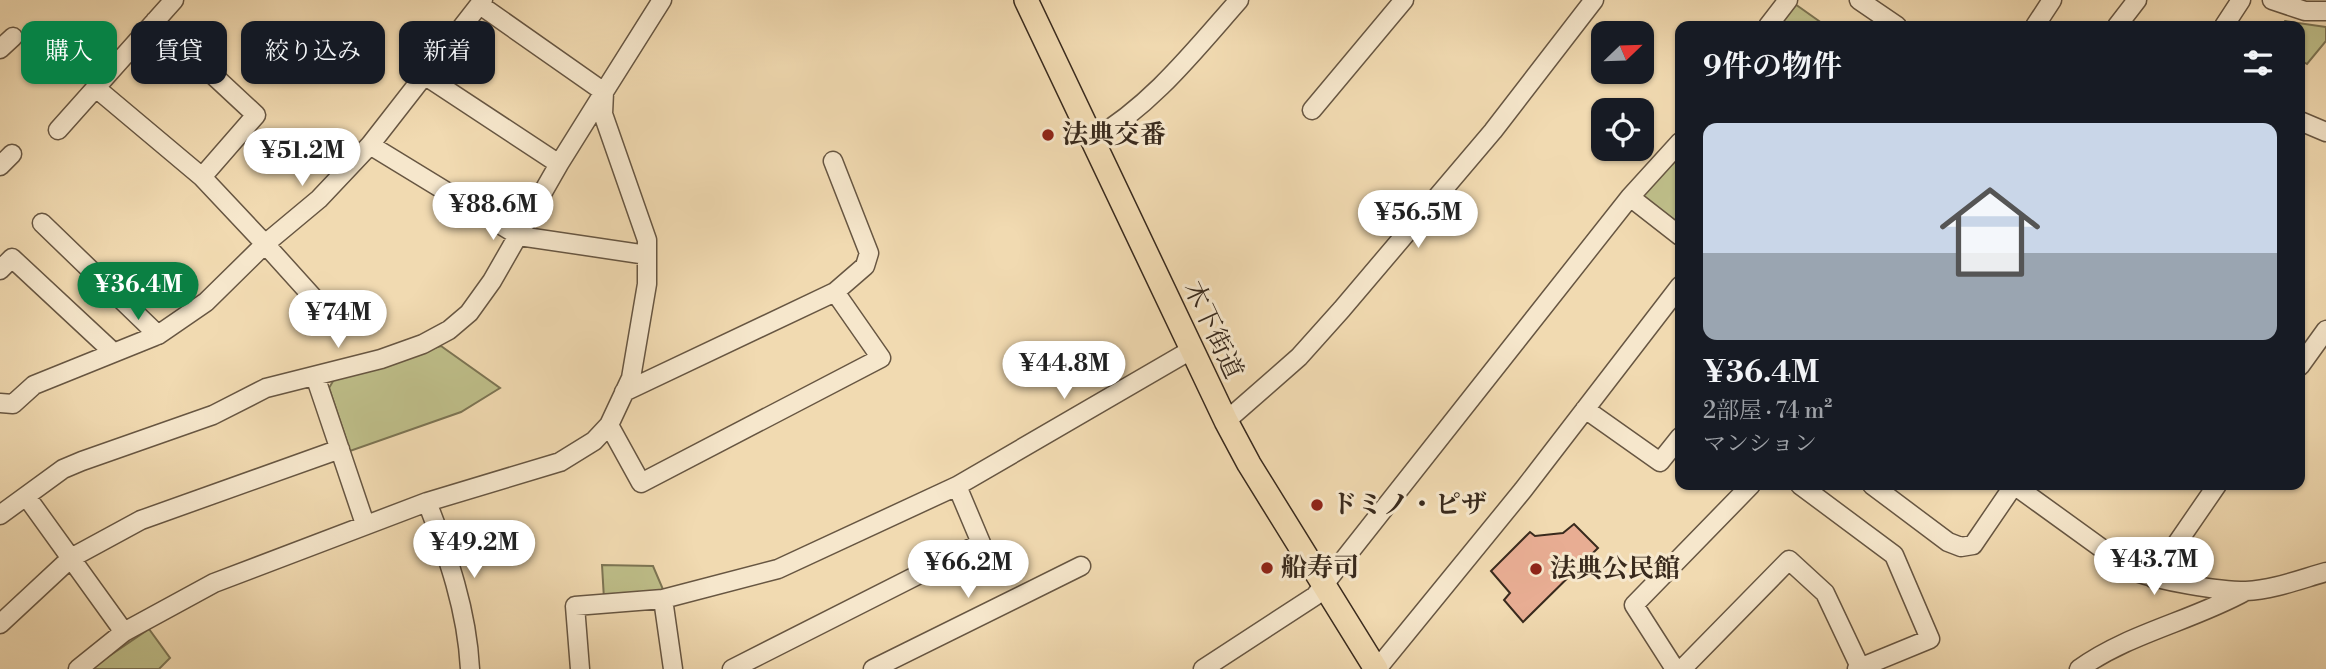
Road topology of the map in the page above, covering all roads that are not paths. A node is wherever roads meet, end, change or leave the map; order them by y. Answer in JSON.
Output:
{"nodes":[{"id":1,"x":174,"y":0,"type":"edge"},
{"id":2,"x":662,"y":0,"type":"edge"},
{"id":3,"x":1026,"y":0,"type":"edge"},
{"id":4,"x":1239,"y":0,"type":"edge"},
{"id":5,"x":1404,"y":0,"type":"edge"},
{"id":6,"x":1594,"y":0,"type":"edge"},
{"id":7,"x":1788,"y":0,"type":"edge"},
{"id":8,"x":2052,"y":0,"type":"edge"},
{"id":9,"x":2137,"y":0,"type":"edge"},
{"id":10,"x":2241,"y":0,"type":"edge"},
{"id":11,"x":2272,"y":0,"type":"edge"},
{"id":12,"x":482,"y":2,"type":"edge"},
{"id":13,"x":1872,"y":3,"type":"edge"},
{"id":14,"x":2326,"y":11,"type":"edge"},
{"id":15,"x":156,"y":21,"type":"edge"},
{"id":16,"x":467,"y":21,"type":"edge"},
{"id":17,"x":1772,"y":21,"type":"edge"},
{"id":18,"x":1892,"y":21,"type":"edge"},
{"id":19,"x":2038,"y":21,"type":"edge"},
{"id":20,"x":2122,"y":21,"type":"edge"},
{"id":21,"x":2227,"y":21,"type":"edge"},
{"id":22,"x":131,"y":49,"type":"edge"},
{"id":23,"x":222,"y":84,"type":"edge"},
{"id":24,"x":417,"y":84,"type":"edge"},
{"id":25,"x":438,"y":84,"type":"edge"},
{"id":26,"x":96,"y":88,"type":"junction"},
{"id":27,"x":604,"y":92,"type":"junction"},
{"id":28,"x":1312,"y":110,"type":"dead end"},
{"id":29,"x":2305,"y":123,"type":"edge"},
{"id":30,"x":58,"y":130,"type":"dead end"},
{"id":31,"x":2326,"y":132,"type":"edge"},
{"id":32,"x":1092,"y":139,"type":"junction"},
{"id":33,"x":370,"y":145,"type":"junction"},
{"id":34,"x":1675,"y":148,"type":"edge"},
{"id":35,"x":833,"y":161,"type":"dead end"},
{"id":36,"x":559,"y":164,"type":"junction"},
{"id":37,"x":202,"y":177,"type":"junction"},
{"id":38,"x":1630,"y":197,"type":"junction"},
{"id":39,"x":42,"y":223,"type":"dead end"},
{"id":40,"x":1675,"y":232,"type":"edge"},
{"id":41,"x":519,"y":236,"type":"junction"},
{"id":42,"x":265,"y":244,"type":"junction"},
{"id":43,"x":646,"y":255,"type":"junction"},
{"id":44,"x":0,"y":270,"type":"edge"},
{"id":45,"x":835,"y":292,"type":"junction"},
{"id":46,"x":1675,"y":293,"type":"edge"},
{"id":47,"x":330,"y":316,"type":"dead end"},
{"id":48,"x":2326,"y":330,"type":"edge"},
{"id":49,"x":158,"y":335,"type":"junction"},
{"id":50,"x":1191,"y":350,"type":"junction"},
{"id":51,"x":113,"y":352,"type":"junction"},
{"id":52,"x":2305,"y":359,"type":"edge"},
{"id":53,"x":315,"y":376,"type":"junction"},
{"id":54,"x":624,"y":392,"type":"junction"},
{"id":55,"x":0,"y":403,"type":"edge"},
{"id":56,"x":1586,"y":409,"type":"junction"},
{"id":57,"x":1226,"y":421,"type":"junction"},
{"id":58,"x":609,"y":425,"type":"junction"},
{"id":59,"x":1675,"y":443,"type":"edge"},
{"id":60,"x":340,"y":449,"type":"junction"},
{"id":61,"x":957,"y":486,"type":"junction"},
{"id":62,"x":1746,"y":490,"type":"edge"},
{"id":63,"x":1807,"y":490,"type":"edge"},
{"id":64,"x":1879,"y":490,"type":"edge"},
{"id":65,"x":2011,"y":490,"type":"edge"},
{"id":66,"x":2021,"y":490,"type":"edge"},
{"id":67,"x":2214,"y":490,"type":"edge"},
{"id":68,"x":26,"y":496,"type":"junction"},
{"id":69,"x":427,"y":502,"type":"junction"},
{"id":70,"x":0,"y":515,"type":"edge"},
{"id":71,"x":365,"y":524,"type":"junction"},
{"id":72,"x":71,"y":558,"type":"junction"},
{"id":73,"x":1081,"y":566,"type":"dead end"},
{"id":74,"x":2326,"y":572,"type":"edge"},
{"id":75,"x":2153,"y":578,"type":"junction"},
{"id":76,"x":1323,"y":585,"type":"junction"},
{"id":77,"x":2246,"y":591,"type":"junction"},
{"id":78,"x":663,"y":599,"type":"junction"},
{"id":79,"x":0,"y":624,"type":"edge"},
{"id":80,"x":124,"y":632,"type":"junction"},
{"id":81,"x":2101,"y":662,"type":"edge"},
{"id":82,"x":1858,"y":668,"type":"edge"},
{"id":83,"x":78,"y":669,"type":"edge"},
{"id":84,"x":470,"y":669,"type":"edge"},
{"id":85,"x":580,"y":669,"type":"edge"},
{"id":86,"x":673,"y":669,"type":"edge"},
{"id":87,"x":732,"y":669,"type":"edge"},
{"id":88,"x":873,"y":669,"type":"edge"},
{"id":89,"x":1203,"y":669,"type":"edge"},
{"id":90,"x":1376,"y":669,"type":"edge"},
{"id":91,"x":1675,"y":669,"type":"edge"},
{"id":92,"x":1682,"y":669,"type":"edge"},
{"id":93,"x":2079,"y":669,"type":"edge"}],
"edges":[{"from":1,"to":15,"type":"street"},
{"from":2,"to":27,"type":"street"},
{"from":3,"to":32,"type":"main road","name":"木下街道"},
{"from":4,"to":32,"type":"street"},
{"from":5,"to":28,"type":"street"},
{"from":6,"to":57,"type":"street"},
{"from":7,"to":17,"type":"street"},
{"from":8,"to":19,"type":"street"},
{"from":9,"to":20,"type":"street"},
{"from":10,"to":21,"type":"street"},
{"from":11,"to":14,"type":"street"},
{"from":12,"to":16,"type":"street"},
{"from":12,"to":27,"type":"street"},
{"from":13,"to":18,"type":"street"},
{"from":22,"to":26,"type":"street"},
{"from":23,"to":37,"type":"street"},
{"from":24,"to":33,"type":"street"},
{"from":25,"to":36,"type":"street"},
{"from":26,"to":30,"type":"street"},
{"from":26,"to":37,"type":"street"},
{"from":27,"to":36,"type":"street"},
{"from":27,"to":43,"type":"street"},
{"from":29,"to":31,"type":"street"},
{"from":32,"to":50,"type":"main road","name":"木下街道"},
{"from":33,"to":41,"type":"street"},
{"from":33,"to":42,"type":"street"},
{"from":34,"to":38,"type":"street"},
{"from":35,"to":45,"type":"street"},
{"from":36,"to":41,"type":"street"},
{"from":37,"to":42,"type":"street"},
{"from":38,"to":40,"type":"street"},
{"from":38,"to":76,"type":"street"},
{"from":39,"to":49,"type":"street"},
{"from":41,"to":43,"type":"street"},
{"from":41,"to":53,"type":"street"},
{"from":42,"to":47,"type":"street"},
{"from":42,"to":49,"type":"street"},
{"from":43,"to":54,"type":"street"},
{"from":44,"to":51,"type":"street"},
{"from":45,"to":54,"type":"street"},
{"from":45,"to":58,"type":"street"},
{"from":46,"to":56,"type":"street"},
{"from":48,"to":52,"type":"street"},
{"from":49,"to":51,"type":"street"},
{"from":50,"to":57,"type":"main road","name":"木下街道"},
{"from":50,"to":61,"type":"street"},
{"from":51,"to":55,"type":"street"},
{"from":53,"to":60,"type":"street"},
{"from":53,"to":68,"type":"street"},
{"from":54,"to":58,"type":"street"},
{"from":56,"to":59,"type":"street"},
{"from":56,"to":90,"type":"street"},
{"from":57,"to":76,"type":"main road","name":"木下街道"},
{"from":58,"to":69,"type":"street"},
{"from":60,"to":71,"type":"street"},
{"from":60,"to":72,"type":"street"},
{"from":61,"to":78,"type":"street"},
{"from":61,"to":87,"type":"street"},
{"from":62,"to":91,"type":"street"},
{"from":63,"to":82,"type":"street"},
{"from":64,"to":65,"type":"street"},
{"from":66,"to":75,"type":"street"},
{"from":67,"to":75,"type":"street"},
{"from":68,"to":70,"type":"street"},
{"from":68,"to":72,"type":"street"},
{"from":69,"to":71,"type":"street"},
{"from":69,"to":84,"type":"street"},
{"from":71,"to":80,"type":"street"},
{"from":72,"to":79,"type":"street"},
{"from":72,"to":80,"type":"street"},
{"from":73,"to":88,"type":"street"},
{"from":74,"to":77,"type":"street"},
{"from":75,"to":77,"type":"street"},
{"from":76,"to":89,"type":"street"},
{"from":76,"to":90,"type":"main road","name":"木下街道"},
{"from":77,"to":81,"type":"street"},
{"from":78,"to":85,"type":"street"},
{"from":78,"to":86,"type":"street"},
{"from":80,"to":83,"type":"street"},
{"from":81,"to":93,"type":"street"},
{"from":82,"to":92,"type":"street"}]}
